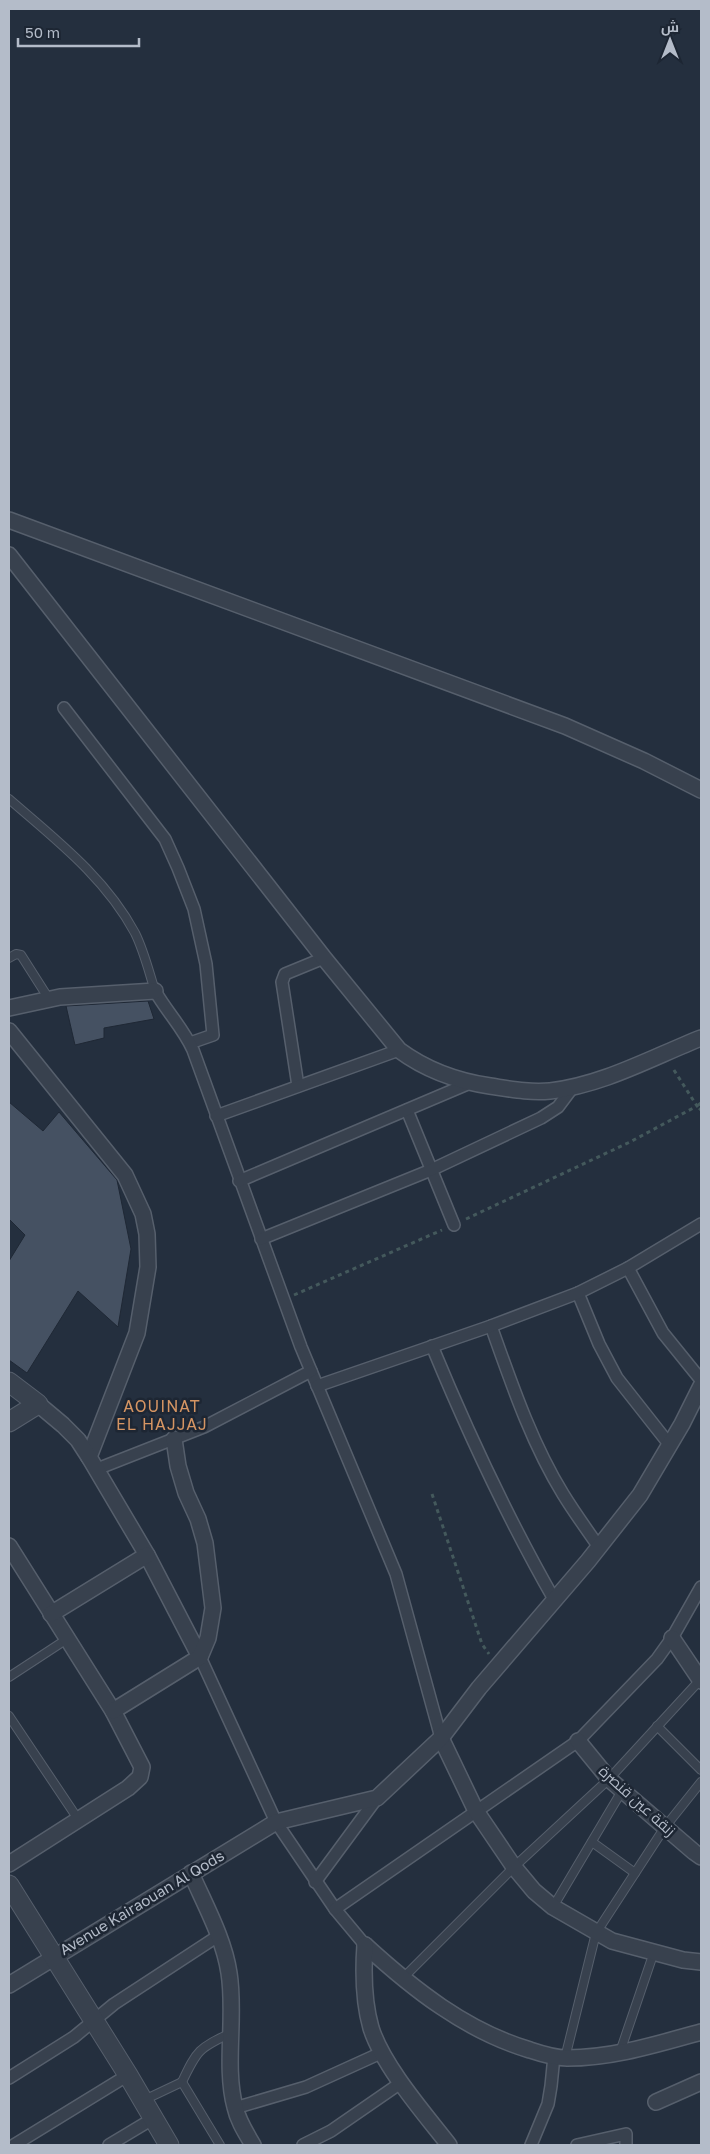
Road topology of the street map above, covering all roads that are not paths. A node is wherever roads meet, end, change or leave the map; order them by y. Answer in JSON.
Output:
{"nodes":[{"id":1,"x":9,"y":520,"type":"edge"},
{"id":2,"x":9,"y":555,"type":"edge"},
{"id":3,"x":64,"y":708,"type":"dead end"},
{"id":4,"x":701,"y":790,"type":"edge"},
{"id":5,"x":9,"y":799,"type":"edge"},
{"id":6,"x":9,"y":958,"type":"edge"},
{"id":7,"x":324,"y":958,"type":"junction"},
{"id":8,"x":155,"y":991,"type":"junction"},
{"id":9,"x":49,"y":999,"type":"junction"},
{"id":10,"x":9,"y":1008,"type":"edge"},
{"id":11,"x":9,"y":1031,"type":"edge"},
{"id":12,"x":701,"y":1038,"type":"edge"},
{"id":13,"x":190,"y":1044,"type":"junction"},
{"id":14,"x":399,"y":1050,"type":"junction"},
{"id":15,"x":470,"y":1083,"type":"junction"},
{"id":16,"x":298,"y":1086,"type":"junction"},
{"id":17,"x":573,"y":1087,"type":"junction"},
{"id":18,"x":407,"y":1110,"type":"junction"},
{"id":19,"x":216,"y":1116,"type":"junction"},
{"id":20,"x":431,"y":1170,"type":"junction"},
{"id":21,"x":239,"y":1181,"type":"junction"},
{"id":22,"x":454,"y":1224,"type":"road end"},
{"id":23,"x":701,"y":1224,"type":"edge"},
{"id":24,"x":261,"y":1239,"type":"junction"},
{"id":25,"x":628,"y":1268,"type":"junction"},
{"id":26,"x":578,"y":1293,"type":"junction"},
{"id":27,"x":491,"y":1326,"type":"junction"},
{"id":28,"x":432,"y":1346,"type":"junction"},
{"id":29,"x":311,"y":1371,"type":"junction"},
{"id":30,"x":701,"y":1380,"type":"edge"},
{"id":31,"x":9,"y":1382,"type":"edge"},
{"id":32,"x":317,"y":1386,"type":"junction"},
{"id":33,"x":701,"y":1386,"type":"edge"},
{"id":34,"x":38,"y":1404,"type":"junction"},
{"id":35,"x":9,"y":1422,"type":"edge"},
{"id":36,"x":174,"y":1439,"type":"junction"},
{"id":37,"x":669,"y":1444,"type":"junction"},
{"id":38,"x":93,"y":1463,"type":"junction"},
{"id":39,"x":9,"y":1546,"type":"edge"},
{"id":40,"x":599,"y":1547,"type":"junction"},
{"id":41,"x":146,"y":1555,"type":"junction"},
{"id":42,"x":701,"y":1587,"type":"edge"},
{"id":43,"x":555,"y":1601,"type":"junction"},
{"id":44,"x":51,"y":1614,"type":"junction"},
{"id":45,"x":672,"y":1638,"type":"junction"},
{"id":46,"x":67,"y":1639,"type":"junction"},
{"id":47,"x":200,"y":1657,"type":"junction"},
{"id":48,"x":9,"y":1677,"type":"edge"},
{"id":49,"x":701,"y":1680,"type":"edge"},
{"id":50,"x":113,"y":1711,"type":"junction"},
{"id":51,"x":9,"y":1716,"type":"edge"},
{"id":52,"x":657,"y":1726,"type":"junction"},
{"id":53,"x":441,"y":1738,"type":"junction"},
{"id":54,"x":578,"y":1741,"type":"junction"},
{"id":55,"x":701,"y":1770,"type":"edge"},
{"id":56,"x":609,"y":1779,"type":"junction"},
{"id":57,"x":701,"y":1782,"type":"edge"},
{"id":58,"x":623,"y":1789,"type":"junction"},
{"id":59,"x":377,"y":1798,"type":"junction"},
{"id":60,"x":476,"y":1812,"type":"junction"},
{"id":61,"x":78,"y":1819,"type":"junction"},
{"id":62,"x":276,"y":1822,"type":"junction"},
{"id":63,"x":665,"y":1827,"type":"junction"},
{"id":64,"x":592,"y":1842,"type":"junction"},
{"id":65,"x":701,"y":1857,"type":"edge"},
{"id":66,"x":9,"y":1864,"type":"edge"},
{"id":67,"x":514,"y":1867,"type":"junction"},
{"id":68,"x":191,"y":1873,"type":"junction"},
{"id":69,"x":635,"y":1873,"type":"junction"},
{"id":70,"x":315,"y":1882,"type":"junction"},
{"id":71,"x":9,"y":1885,"type":"edge"},
{"id":72,"x":553,"y":1907,"type":"junction"},
{"id":73,"x":335,"y":1909,"type":"junction"},
{"id":74,"x":596,"y":1933,"type":"junction"},
{"id":75,"x":218,"y":1936,"type":"junction"},
{"id":76,"x":365,"y":1945,"type":"junction"},
{"id":77,"x":654,"y":1952,"type":"junction"},
{"id":78,"x":55,"y":1956,"type":"junction"},
{"id":79,"x":701,"y":1962,"type":"edge"},
{"id":80,"x":402,"y":1979,"type":"junction"},
{"id":81,"x":9,"y":1985,"type":"edge"},
{"id":82,"x":94,"y":2020,"type":"junction"},
{"id":83,"x":701,"y":2032,"type":"edge"},
{"id":84,"x":231,"y":2033,"type":"junction"},
{"id":85,"x":382,"y":2052,"type":"junction"},
{"id":86,"x":619,"y":2054,"type":"junction"},
{"id":87,"x":560,"y":2057,"type":"junction"},
{"id":88,"x":128,"y":2075,"type":"junction"},
{"id":89,"x":9,"y":2078,"type":"edge"},
{"id":90,"x":182,"y":2082,"type":"junction"},
{"id":91,"x":402,"y":2082,"type":"junction"},
{"id":92,"x":701,"y":2082,"type":"edge"},
{"id":93,"x":144,"y":2100,"type":"junction"},
{"id":94,"x":656,"y":2102,"type":"dead end"},
{"id":95,"x":235,"y":2108,"type":"junction"},
{"id":96,"x":154,"y":2118,"type":"junction"},
{"id":97,"x":14,"y":2145,"type":"edge"},
{"id":98,"x":109,"y":2145,"type":"edge"},
{"id":99,"x":169,"y":2145,"type":"edge"},
{"id":100,"x":220,"y":2145,"type":"edge"},
{"id":101,"x":253,"y":2145,"type":"edge"},
{"id":102,"x":303,"y":2145,"type":"edge"},
{"id":103,"x":448,"y":2145,"type":"edge"},
{"id":104,"x":531,"y":2145,"type":"edge"},
{"id":105,"x":577,"y":2145,"type":"edge"},
{"id":106,"x":626,"y":2145,"type":"edge"}],
"edges":[{"from":1,"to":4,"type":"street"},
{"from":2,"to":7,"type":"street"},
{"from":3,"to":13,"type":"street"},
{"from":5,"to":8,"type":"lane"},
{"from":6,"to":9,"type":"lane"},
{"from":7,"to":14,"type":"street"},
{"from":7,"to":16,"type":"street"},
{"from":8,"to":9,"type":"street"},
{"from":8,"to":13,"type":"street"},
{"from":9,"to":10,"type":"street"},
{"from":11,"to":38,"type":"street"},
{"from":12,"to":17,"type":"street"},
{"from":13,"to":19,"type":"street"},
{"from":14,"to":15,"type":"street"},
{"from":14,"to":16,"type":"street"},
{"from":15,"to":17,"type":"street"},
{"from":15,"to":18,"type":"street"},
{"from":16,"to":19,"type":"street"},
{"from":17,"to":20,"type":"street"},
{"from":18,"to":20,"type":"street"},
{"from":18,"to":21,"type":"street"},
{"from":19,"to":21,"type":"street"},
{"from":20,"to":22,"type":"street"},
{"from":20,"to":24,"type":"street"},
{"from":21,"to":24,"type":"street"},
{"from":23,"to":25,"type":"street"},
{"from":24,"to":29,"type":"street"},
{"from":25,"to":26,"type":"street"},
{"from":25,"to":30,"type":"street"},
{"from":26,"to":27,"type":"street"},
{"from":26,"to":37,"type":"street"},
{"from":27,"to":28,"type":"street"},
{"from":27,"to":40,"type":"street"},
{"from":28,"to":32,"type":"street"},
{"from":28,"to":43,"type":"street"},
{"from":29,"to":32,"type":"street"},
{"from":29,"to":36,"type":"street"},
{"from":31,"to":34,"type":"street"},
{"from":32,"to":53,"type":"street"},
{"from":33,"to":37,"type":"street"},
{"from":34,"to":35,"type":"street"},
{"from":34,"to":38,"type":"street"},
{"from":36,"to":38,"type":"street"},
{"from":36,"to":47,"type":"street"},
{"from":37,"to":40,"type":"street"},
{"from":38,"to":41,"type":"street"},
{"from":39,"to":44,"type":"street"},
{"from":40,"to":43,"type":"street"},
{"from":41,"to":44,"type":"street"},
{"from":41,"to":47,"type":"street"},
{"from":42,"to":45,"type":"street"},
{"from":43,"to":53,"type":"street"},
{"from":44,"to":46,"type":"street"},
{"from":45,"to":49,"type":"street"},
{"from":45,"to":54,"type":"street"},
{"from":46,"to":48,"type":"lane"},
{"from":46,"to":50,"type":"street"},
{"from":47,"to":50,"type":"street"},
{"from":47,"to":62,"type":"street"},
{"from":49,"to":52,"type":"lane"},
{"from":50,"to":61,"type":"street"},
{"from":51,"to":61,"type":"lane"},
{"from":52,"to":55,"type":"lane"},
{"from":52,"to":56,"type":"lane"},
{"from":53,"to":59,"type":"street"},
{"from":53,"to":60,"type":"street"},
{"from":54,"to":56,"type":"street","name":"زنقة عين قنصرة"},
{"from":54,"to":60,"type":"street"},
{"from":56,"to":58,"type":"street","name":"زنقة عين قنصرة"},
{"from":56,"to":67,"type":"lane"},
{"from":57,"to":63,"type":"lane"},
{"from":58,"to":63,"type":"street","name":"زنقة عين قنصرة"},
{"from":58,"to":64,"type":"lane"},
{"from":59,"to":62,"type":"street","name":"Avenue Kairaouan Al Qods"},
{"from":59,"to":70,"type":"street"},
{"from":60,"to":67,"type":"street"},
{"from":60,"to":73,"type":"street"},
{"from":61,"to":66,"type":"street"},
{"from":62,"to":68,"type":"street","name":"Avenue Kairaouan Al Qods"},
{"from":62,"to":70,"type":"street"},
{"from":63,"to":65,"type":"street","name":"زنقة عين قنصرة"},
{"from":63,"to":69,"type":"lane"},
{"from":64,"to":69,"type":"lane"},
{"from":64,"to":72,"type":"lane"},
{"from":67,"to":72,"type":"street"},
{"from":67,"to":80,"type":"lane"},
{"from":68,"to":75,"type":"street"},
{"from":68,"to":78,"type":"street","name":"Avenue Kairaouan Al Qods"},
{"from":69,"to":74,"type":"lane"},
{"from":70,"to":73,"type":"street"},
{"from":71,"to":78,"type":"street"},
{"from":72,"to":74,"type":"street"},
{"from":73,"to":76,"type":"street"},
{"from":74,"to":77,"type":"street"},
{"from":74,"to":87,"type":"lane"},
{"from":75,"to":82,"type":"street"},
{"from":75,"to":84,"type":"street"},
{"from":76,"to":80,"type":"street"},
{"from":76,"to":85,"type":"street"},
{"from":77,"to":79,"type":"street"},
{"from":77,"to":86,"type":"lane"},
{"from":78,"to":81,"type":"street","name":"Avenue Kairaouan Al Qods"},
{"from":78,"to":82,"type":"street"},
{"from":80,"to":87,"type":"street"},
{"from":82,"to":88,"type":"street"},
{"from":82,"to":89,"type":"street"},
{"from":83,"to":86,"type":"street"},
{"from":84,"to":90,"type":"lane"},
{"from":84,"to":95,"type":"street"},
{"from":85,"to":91,"type":"street"},
{"from":85,"to":95,"type":"street"},
{"from":86,"to":87,"type":"street"},
{"from":87,"to":104,"type":"street"},
{"from":88,"to":93,"type":"street"},
{"from":88,"to":97,"type":"street"},
{"from":90,"to":93,"type":"lane"},
{"from":90,"to":100,"type":"lane"},
{"from":91,"to":102,"type":"street"},
{"from":91,"to":103,"type":"street"},
{"from":92,"to":94,"type":"street"},
{"from":93,"to":96,"type":"street"},
{"from":95,"to":101,"type":"street"},
{"from":96,"to":98,"type":"street"},
{"from":96,"to":99,"type":"street"},
{"from":105,"to":106,"type":"street"}]}
